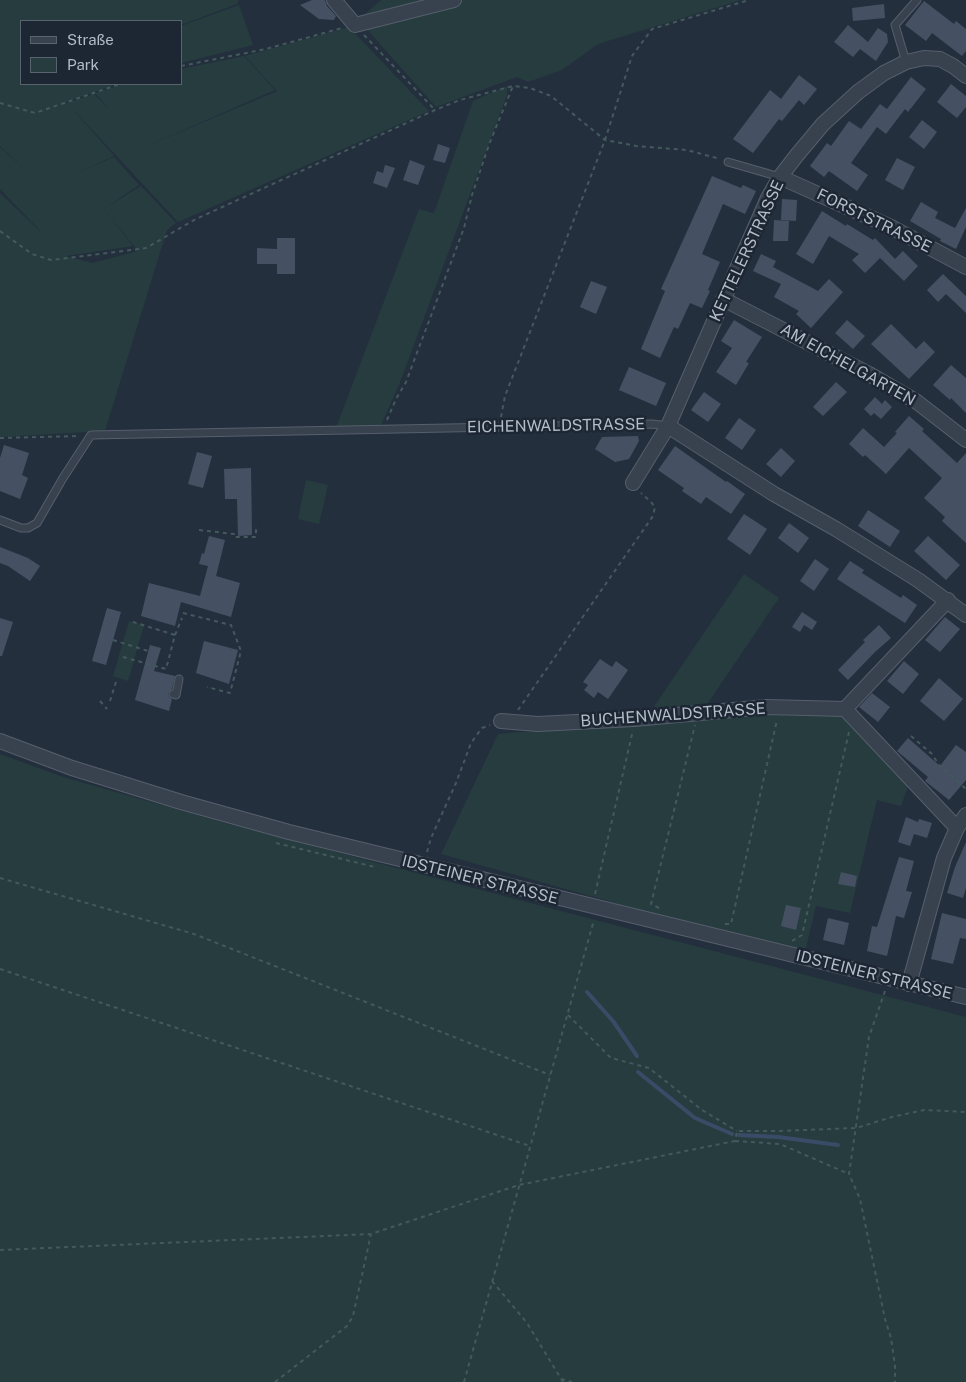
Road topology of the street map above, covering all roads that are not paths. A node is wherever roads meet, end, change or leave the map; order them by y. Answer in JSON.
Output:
{"nodes":[{"id":1,"x":334,"y":0,"type":"edge"},
{"id":2,"x":454,"y":0,"type":"edge"},
{"id":3,"x":917,"y":0,"type":"edge"},
{"id":4,"x":906,"y":62,"type":"junction"},
{"id":5,"x":966,"y":76,"type":"edge"},
{"id":6,"x":728,"y":162,"type":"road end"},
{"id":7,"x":780,"y":177,"type":"junction"},
{"id":8,"x":966,"y":267,"type":"edge"},
{"id":9,"x":723,"y":299,"type":"junction"},
{"id":10,"x":668,"y":426,"type":"junction"},
{"id":11,"x":966,"y":440,"type":"edge"},
{"id":12,"x":633,"y":483,"type":"road end"},
{"id":13,"x":0,"y":520,"type":"edge"},
{"id":14,"x":948,"y":600,"type":"junction"},
{"id":15,"x":966,"y":615,"type":"edge"},
{"id":16,"x":179,"y":679,"type":"dead end"},
{"id":17,"x":173,"y":694,"type":"dead end"},
{"id":18,"x":849,"y":713,"type":"junction"},
{"id":19,"x":501,"y":721,"type":"road end"},
{"id":20,"x":0,"y":741,"type":"edge"},
{"id":21,"x":966,"y":815,"type":"edge"},
{"id":22,"x":956,"y":828,"type":"junction"},
{"id":23,"x":909,"y":984,"type":"junction"},
{"id":24,"x":966,"y":997,"type":"edge"}],
"edges":[{"from":1,"to":2,"type":"street"},
{"from":3,"to":4,"type":"lane"},
{"from":4,"to":5,"type":"street","name":"KETTELERSTRASSE"},
{"from":4,"to":7,"type":"street","name":"KETTELERSTRASSE"},
{"from":6,"to":7,"type":"lane"},
{"from":7,"to":8,"type":"street","name":"FORSTSTRASSE"},
{"from":7,"to":9,"type":"street","name":"KETTELERSTRASSE"},
{"from":9,"to":10,"type":"street","name":"KETTELERSTRASSE"},
{"from":9,"to":11,"type":"street","name":"AM EICHELGARTEN"},
{"from":10,"to":12,"type":"street","name":"KETTELERSTRASSE"},
{"from":10,"to":13,"type":"lane","name":"EICHENWALDSTRASSE"},
{"from":10,"to":14,"type":"street","name":"EICHENWALDSTRASSE"},
{"from":14,"to":15,"type":"street","name":"EICHENWALDSTRASSE"},
{"from":14,"to":18,"type":"street"},
{"from":16,"to":17,"type":"lane"},
{"from":18,"to":19,"type":"street","name":"BUCHENWALDSTRASSE"},
{"from":18,"to":22,"type":"street"},
{"from":20,"to":23,"type":"street","name":"IDSTEINER STRASSE"},
{"from":21,"to":22,"type":"street"},
{"from":22,"to":23,"type":"street"},
{"from":23,"to":24,"type":"street","name":"IDSTEINER STRASSE"}]}
